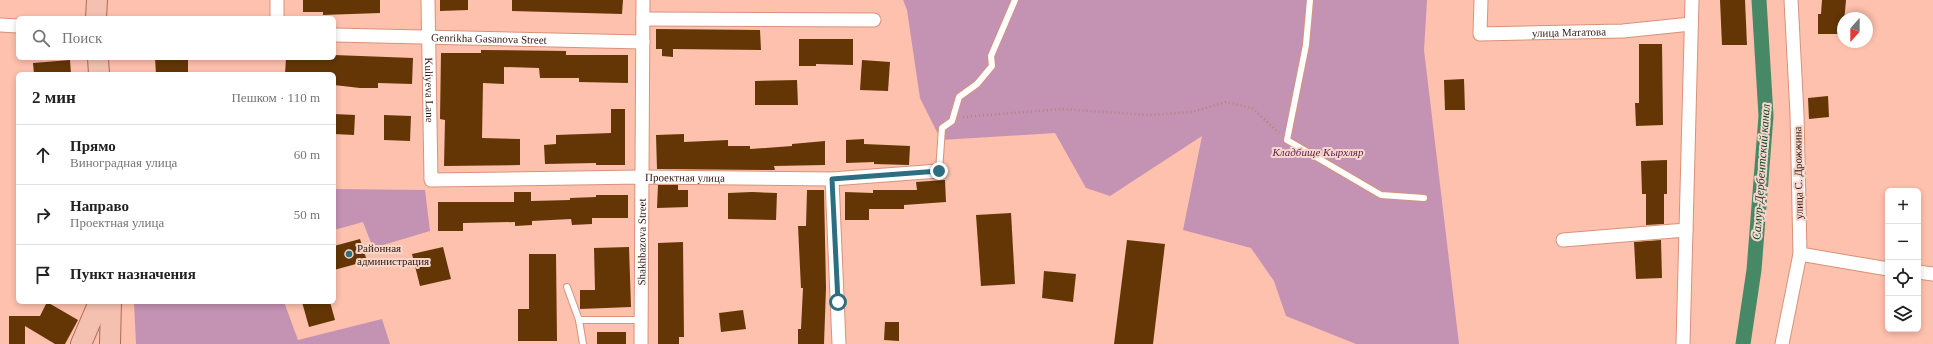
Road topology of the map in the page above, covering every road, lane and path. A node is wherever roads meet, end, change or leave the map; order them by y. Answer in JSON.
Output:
{"nodes":[{"id":1,"x":98,"y":0,"type":"edge"},
{"id":2,"x":277,"y":0,"type":"edge"},
{"id":3,"x":428,"y":0,"type":"edge"},
{"id":4,"x":644,"y":0,"type":"edge"},
{"id":5,"x":1015,"y":0,"type":"edge"},
{"id":6,"x":1310,"y":0,"type":"edge"},
{"id":7,"x":1480,"y":0,"type":"edge"},
{"id":8,"x":1692,"y":0,"type":"edge"},
{"id":9,"x":1791,"y":0,"type":"edge"},
{"id":10,"x":97,"y":16,"type":"edge"},
{"id":11,"x":277,"y":16,"type":"edge"},
{"id":12,"x":643,"y":19,"type":"junction"},
{"id":13,"x":874,"y":20,"type":"dead end"},
{"id":14,"x":1691,"y":24,"type":"junction"},
{"id":15,"x":0,"y":26,"type":"edge"},
{"id":16,"x":16,"y":26,"type":"edge"},
{"id":17,"x":336,"y":35,"type":"edge"},
{"id":18,"x":427,"y":38,"type":"junction"},
{"id":19,"x":643,"y":42,"type":"junction"},
{"id":20,"x":99,"y":60,"type":"edge"},
{"id":21,"x":100,"y":72,"type":"edge"},
{"id":22,"x":952,"y":118,"type":"junction"},
{"id":23,"x":1287,"y":140,"type":"junction"},
{"id":24,"x":939,"y":171,"type":"joint"},
{"id":25,"x":642,"y":177,"type":"junction"},
{"id":26,"x":832,"y":179,"type":"junction"},
{"id":27,"x":431,"y":180,"type":"joint"},
{"id":28,"x":1424,"y":198,"type":"dead end"},
{"id":29,"x":1686,"y":230,"type":"junction"},
{"id":30,"x":1563,"y":240,"type":"dead end"},
{"id":31,"x":1800,"y":254,"type":"junction"},
{"id":32,"x":1885,"y":268,"type":"edge"},
{"id":33,"x":1921,"y":272,"type":"edge"},
{"id":34,"x":1933,"y":274,"type":"edge"},
{"id":35,"x":567,"y":288,"type":"dead end"},
{"id":36,"x":98,"y":304,"type":"edge"},
{"id":37,"x":111,"y":304,"type":"edge"},
{"id":38,"x":578,"y":320,"type":"junction"},
{"id":39,"x":642,"y":320,"type":"junction"},
{"id":40,"x":81,"y":344,"type":"edge"},
{"id":41,"x":110,"y":344,"type":"edge"},
{"id":42,"x":583,"y":344,"type":"edge"},
{"id":43,"x":641,"y":344,"type":"edge"},
{"id":44,"x":839,"y":344,"type":"edge"},
{"id":45,"x":1683,"y":344,"type":"edge"},
{"id":46,"x":1782,"y":344,"type":"edge"}],
"edges":[{"from":1,"to":10,"type":"main road"},
{"from":2,"to":11,"type":"street"},
{"from":3,"to":18,"type":"street","name":"Kuliyeva Lane"},
{"from":4,"to":12,"type":"street","name":"Shakhbazova Street"},
{"from":5,"to":22,"type":"lane"},
{"from":6,"to":23,"type":"lane"},
{"from":7,"to":14,"type":"street","name":"улица Мататова"},
{"from":8,"to":14,"type":"street"},
{"from":9,"to":31,"type":"street","name":"улица С. Дрожжина"},
{"from":12,"to":13,"type":"street"},
{"from":12,"to":19,"type":"street","name":"Shakhbazova Street"},
{"from":14,"to":29,"type":"street"},
{"from":15,"to":16,"type":"street"},
{"from":17,"to":18,"type":"street","name":"Genrikha Gasanova Street"},
{"from":18,"to":19,"type":"street","name":"Genrikha Gasanova Street"},
{"from":18,"to":27,"type":"street","name":"Kuliyeva Lane"},
{"from":19,"to":25,"type":"street","name":"Shakhbazova Street"},
{"from":20,"to":21,"type":"main road"},
{"from":22,"to":23,"type":"path"},
{"from":22,"to":24,"type":"lane"},
{"from":23,"to":28,"type":"lane"},
{"from":24,"to":26,"type":"street","name":"Проектная улица"},
{"from":25,"to":26,"type":"street","name":"Проектная улица"},
{"from":25,"to":27,"type":"street","name":"Проектная улица"},
{"from":25,"to":39,"type":"street","name":"Shakhbazova Street"},
{"from":26,"to":44,"type":"street"},
{"from":29,"to":30,"type":"street"},
{"from":29,"to":45,"type":"street"},
{"from":31,"to":32,"type":"street"},
{"from":31,"to":46,"type":"street","name":"улица С. Дрожжина"},
{"from":33,"to":34,"type":"street"},
{"from":35,"to":38,"type":"lane"},
{"from":36,"to":40,"type":"main road"},
{"from":37,"to":41,"type":"main road"},
{"from":38,"to":39,"type":"lane"},
{"from":38,"to":42,"type":"lane"},
{"from":39,"to":43,"type":"street","name":"Shakhbazova Street"}]}
